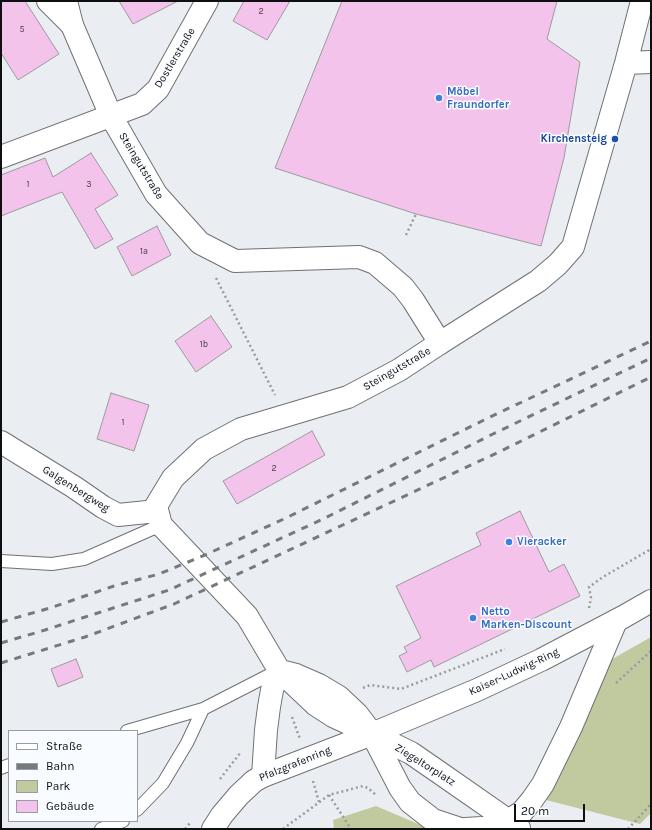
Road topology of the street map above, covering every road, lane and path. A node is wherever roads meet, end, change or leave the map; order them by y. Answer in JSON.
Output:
{"nodes":[{"id":1,"x":48,"y":1,"type":"edge"},
{"id":2,"x":66,"y":1,"type":"edge"},
{"id":3,"x":207,"y":1,"type":"edge"},
{"id":4,"x":642,"y":1,"type":"edge"},
{"id":5,"x":72,"y":25,"type":"junction"},
{"id":6,"x":651,"y":62,"type":"edge"},
{"id":7,"x":626,"y":63,"type":"junction"},
{"id":8,"x":112,"y":116,"type":"junction"},
{"id":9,"x":1,"y":157,"type":"edge"},
{"id":10,"x":416,"y":214,"type":"dead end"},
{"id":11,"x":406,"y":235,"type":"dead end"},
{"id":12,"x":200,"y":243,"type":"junction"},
{"id":13,"x":440,"y":343,"type":"junction"},
{"id":14,"x":286,"y":416,"type":"junction"},
{"id":15,"x":1,"y":442,"type":"edge"},
{"id":16,"x":159,"y":518,"type":"junction"},
{"id":17,"x":651,"y":549,"type":"edge"},
{"id":18,"x":1,"y":561,"type":"edge"},
{"id":19,"x":651,"y":601,"type":"edge"},
{"id":20,"x":587,"y":611,"type":"dead end"},
{"id":21,"x":616,"y":621,"type":"junction"},
{"id":22,"x":510,"y":647,"type":"dead end"},
{"id":23,"x":279,"y":670,"type":"junction"},
{"id":24,"x":339,"y":697,"type":"junction"},
{"id":25,"x":202,"y":709,"type":"junction"},
{"id":26,"x":130,"y":730,"type":"edge"},
{"id":27,"x":372,"y":734,"type":"junction"},
{"id":28,"x":263,"y":776,"type":"junction"},
{"id":29,"x":329,"y":795,"type":"junction"},
{"id":30,"x":379,"y":798,"type":"dead end"},
{"id":31,"x":651,"y":804,"type":"edge"},
{"id":32,"x":138,"y":809,"type":"edge"},
{"id":33,"x":120,"y":822,"type":"edge"},
{"id":34,"x":220,"y":824,"type":"edge"},
{"id":35,"x":514,"y":825,"type":"edge"},
{"id":36,"x":101,"y":829,"type":"edge"},
{"id":37,"x":283,"y":829,"type":"edge"},
{"id":38,"x":351,"y":829,"type":"edge"},
{"id":39,"x":460,"y":829,"type":"edge"},
{"id":40,"x":465,"y":829,"type":"edge"},
{"id":41,"x":628,"y":829,"type":"edge"}],
"edges":[{"from":1,"to":5,"type":"street","name":"Steingutstraße"},
{"from":2,"to":5,"type":"street","name":"Steingutstraße"},
{"from":3,"to":8,"type":"street","name":"Dostlerstraße"},
{"from":4,"to":7,"type":"street"},
{"from":5,"to":8,"type":"street","name":"Steingutstraße"},
{"from":6,"to":7,"type":"street"},
{"from":7,"to":13,"type":"street"},
{"from":8,"to":9,"type":"street","name":"Dostlerstraße"},
{"from":8,"to":12,"type":"street","name":"Steingutstraße"},
{"from":10,"to":11,"type":"path"},
{"from":12,"to":13,"type":"street","name":"Steingutstraße"},
{"from":12,"to":14,"type":"path"},
{"from":13,"to":14,"type":"street","name":"Steingutstraße"},
{"from":14,"to":16,"type":"street","name":"Steingutstraße"},
{"from":15,"to":16,"type":"street","name":"Galgenbergweg"},
{"from":16,"to":18,"type":"lane"},
{"from":16,"to":23,"type":"street"},
{"from":17,"to":20,"type":"path"},
{"from":19,"to":21,"type":"street","name":"Kaiser-Ludwig-Ring"},
{"from":21,"to":27,"type":"street","name":"Kaiser-Ludwig-Ring"},
{"from":21,"to":35,"type":"street"},
{"from":22,"to":24,"type":"path"},
{"from":23,"to":24,"type":"street"},
{"from":23,"to":25,"type":"lane"},
{"from":23,"to":27,"type":"street"},
{"from":23,"to":28,"type":"street"},
{"from":24,"to":27,"type":"street"},
{"from":25,"to":26,"type":"lane"},
{"from":25,"to":32,"type":"lane"},
{"from":27,"to":28,"type":"street","name":"Pfalzgrafenring"},
{"from":27,"to":35,"type":"street","name":"Ziegeltorplatz"},
{"from":27,"to":39,"type":"street","name":"Ziegeltorplatz"},
{"from":28,"to":34,"type":"street","name":"Pfalzgrafenring"},
{"from":29,"to":30,"type":"path"},
{"from":29,"to":37,"type":"path"},
{"from":29,"to":38,"type":"path"},
{"from":31,"to":41,"type":"path"},
{"from":33,"to":36,"type":"lane"},
{"from":35,"to":40,"type":"street"}]}
